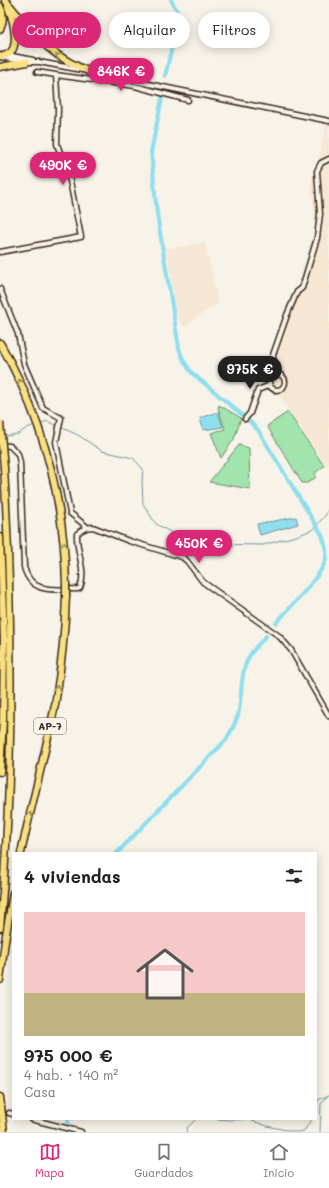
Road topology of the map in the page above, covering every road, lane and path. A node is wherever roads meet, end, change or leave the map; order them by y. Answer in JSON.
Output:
{"nodes":[{"id":1,"x":4,"y":0,"type":"edge"},
{"id":2,"x":0,"y":6,"type":"edge"},
{"id":3,"x":0,"y":29,"type":"edge"},
{"id":4,"x":2,"y":55,"type":"edge"},
{"id":5,"x":27,"y":62,"type":"junction"},
{"id":6,"x":39,"y":62,"type":"junction"},
{"id":7,"x":0,"y":67,"type":"edge"},
{"id":8,"x":37,"y":72,"type":"dead end"},
{"id":9,"x":93,"y":73,"type":"junction"},
{"id":10,"x":56,"y":75,"type":"junction"},
{"id":11,"x":188,"y":100,"type":"dead end"},
{"id":12,"x":329,"y":121,"type":"edge"},
{"id":13,"x":329,"y":159,"type":"edge"},
{"id":14,"x":0,"y":252,"type":"edge"},
{"id":15,"x":0,"y":289,"type":"edge"},
{"id":16,"x":0,"y":343,"type":"edge"},
{"id":17,"x":275,"y":374,"type":"junction"},
{"id":18,"x":270,"y":385,"type":"junction"},
{"id":19,"x":246,"y":417,"type":"dead end"},
{"id":20,"x":0,"y":423,"type":"edge"},
{"id":21,"x":0,"y":445,"type":"edge"},
{"id":22,"x":87,"y":527,"type":"junction"},
{"id":23,"x":0,"y":537,"type":"edge"},
{"id":24,"x":329,"y":716,"type":"edge"},
{"id":25,"x":0,"y":736,"type":"edge"},
{"id":26,"x":0,"y":764,"type":"edge"},
{"id":27,"x":0,"y":772,"type":"edge"},
{"id":28,"x":21,"y":852,"type":"edge"},
{"id":29,"x":12,"y":898,"type":"edge"},
{"id":30,"x":0,"y":928,"type":"edge"},
{"id":31,"x":0,"y":980,"type":"edge"},
{"id":32,"x":0,"y":1097,"type":"edge"},
{"id":33,"x":35,"y":1120,"type":"edge"},
{"id":34,"x":4,"y":1132,"type":"edge"},
{"id":35,"x":81,"y":1132,"type":"edge"}],
"edges":[{"from":1,"to":4,"type":"highway"},
{"from":9,"to":1,"type":"highway","one_way":true},
{"from":2,"to":3,"type":"highway"},
{"from":4,"to":5,"type":"street"},
{"from":4,"to":6,"type":"street"},
{"from":5,"to":6,"type":"street"},
{"from":5,"to":7,"type":"highway"},
{"from":6,"to":9,"type":"street"},
{"from":8,"to":10,"type":"street"},
{"from":9,"to":12,"type":"street"},
{"from":10,"to":11,"type":"street"},
{"from":10,"to":14,"type":"street"},
{"from":13,"to":17,"type":"street"},
{"from":15,"to":22,"type":"street"},
{"from":28,"to":16,"type":"highway","number":"AP-7","one_way":true,"bridge":true},
{"from":17,"to":18,"type":"street"},
{"from":17,"to":18,"type":"street"},
{"from":18,"to":19,"type":"street"},
{"from":20,"to":30,"type":"highway","bridge":true},
{"from":21,"to":22,"type":"street"},
{"from":22,"to":24,"type":"street"},
{"from":23,"to":26,"type":"highway"},
{"from":25,"to":26,"type":"highway"},
{"from":26,"to":27,"type":"highway"},
{"from":29,"to":31,"type":"highway"},
{"from":32,"to":34,"type":"highway"},
{"from":33,"to":35,"type":"street"}]}
